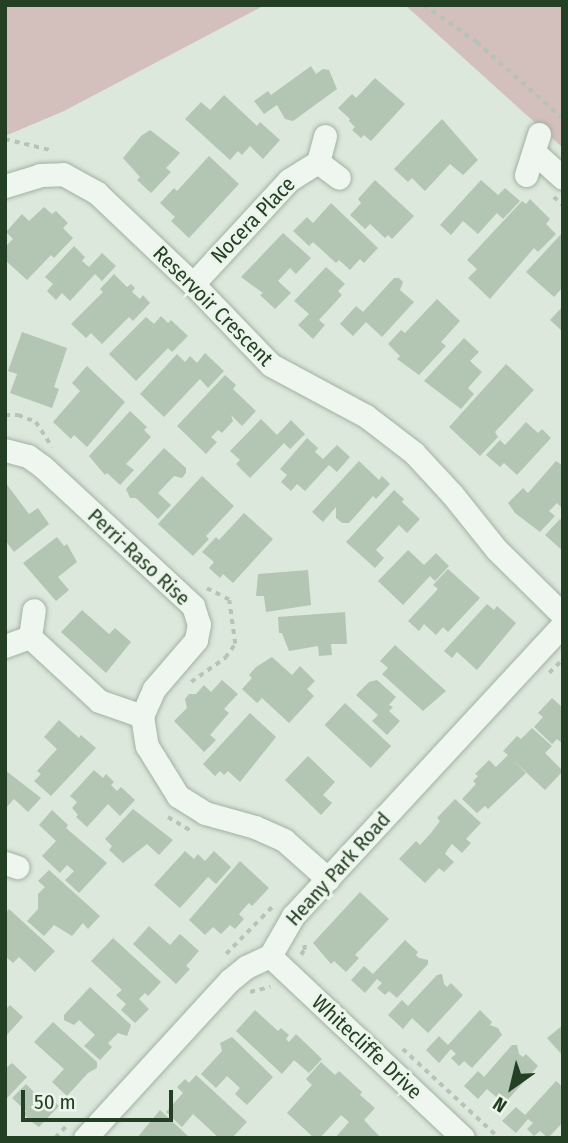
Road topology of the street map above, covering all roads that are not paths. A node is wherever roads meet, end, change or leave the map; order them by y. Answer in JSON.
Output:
{"nodes":[{"id":1,"x":325,"y":136,"type":"dead end"},
{"id":2,"x":318,"y":162,"type":"junction"},
{"id":3,"x":526,"y":175,"type":"dead end"},
{"id":4,"x":339,"y":177,"type":"dead end"},
{"id":5,"x":563,"y":178,"type":"edge"},
{"id":6,"x":5,"y":186,"type":"edge"},
{"id":7,"x":193,"y":284,"type":"junction"},
{"id":8,"x":5,"y":450,"type":"edge"},
{"id":9,"x":34,"y":610,"type":"dead end"},
{"id":10,"x":563,"y":615,"type":"edge"},
{"id":11,"x":563,"y":624,"type":"edge"},
{"id":12,"x":30,"y":637,"type":"junction"},
{"id":13,"x":5,"y":646,"type":"edge"},
{"id":14,"x":142,"y":716,"type":"junction"},
{"id":15,"x":328,"y":879,"type":"junction"},
{"id":16,"x":270,"y":956,"type":"junction"},
{"id":17,"x":85,"y":1138,"type":"edge"},
{"id":18,"x":463,"y":1138,"type":"edge"}],
"edges":[{"from":1,"to":2,"type":"street"},
{"from":2,"to":4,"type":"street"},
{"from":2,"to":7,"type":"street","name":"Nocera Place"},
{"from":3,"to":5,"type":"street"},
{"from":6,"to":7,"type":"street","name":"Reservoir Crescent"},
{"from":7,"to":10,"type":"street","name":"Reservoir Crescent"},
{"from":8,"to":14,"type":"street","name":"Perri-Raso Rise"},
{"from":9,"to":12,"type":"street"},
{"from":11,"to":15,"type":"street","name":"Heany Park Road"},
{"from":12,"to":13,"type":"street"},
{"from":12,"to":14,"type":"street"},
{"from":14,"to":15,"type":"street"},
{"from":15,"to":16,"type":"street","name":"Heany Park Road"},
{"from":16,"to":17,"type":"street"},
{"from":16,"to":18,"type":"street","name":"Whitecliffe Drive"}]}
